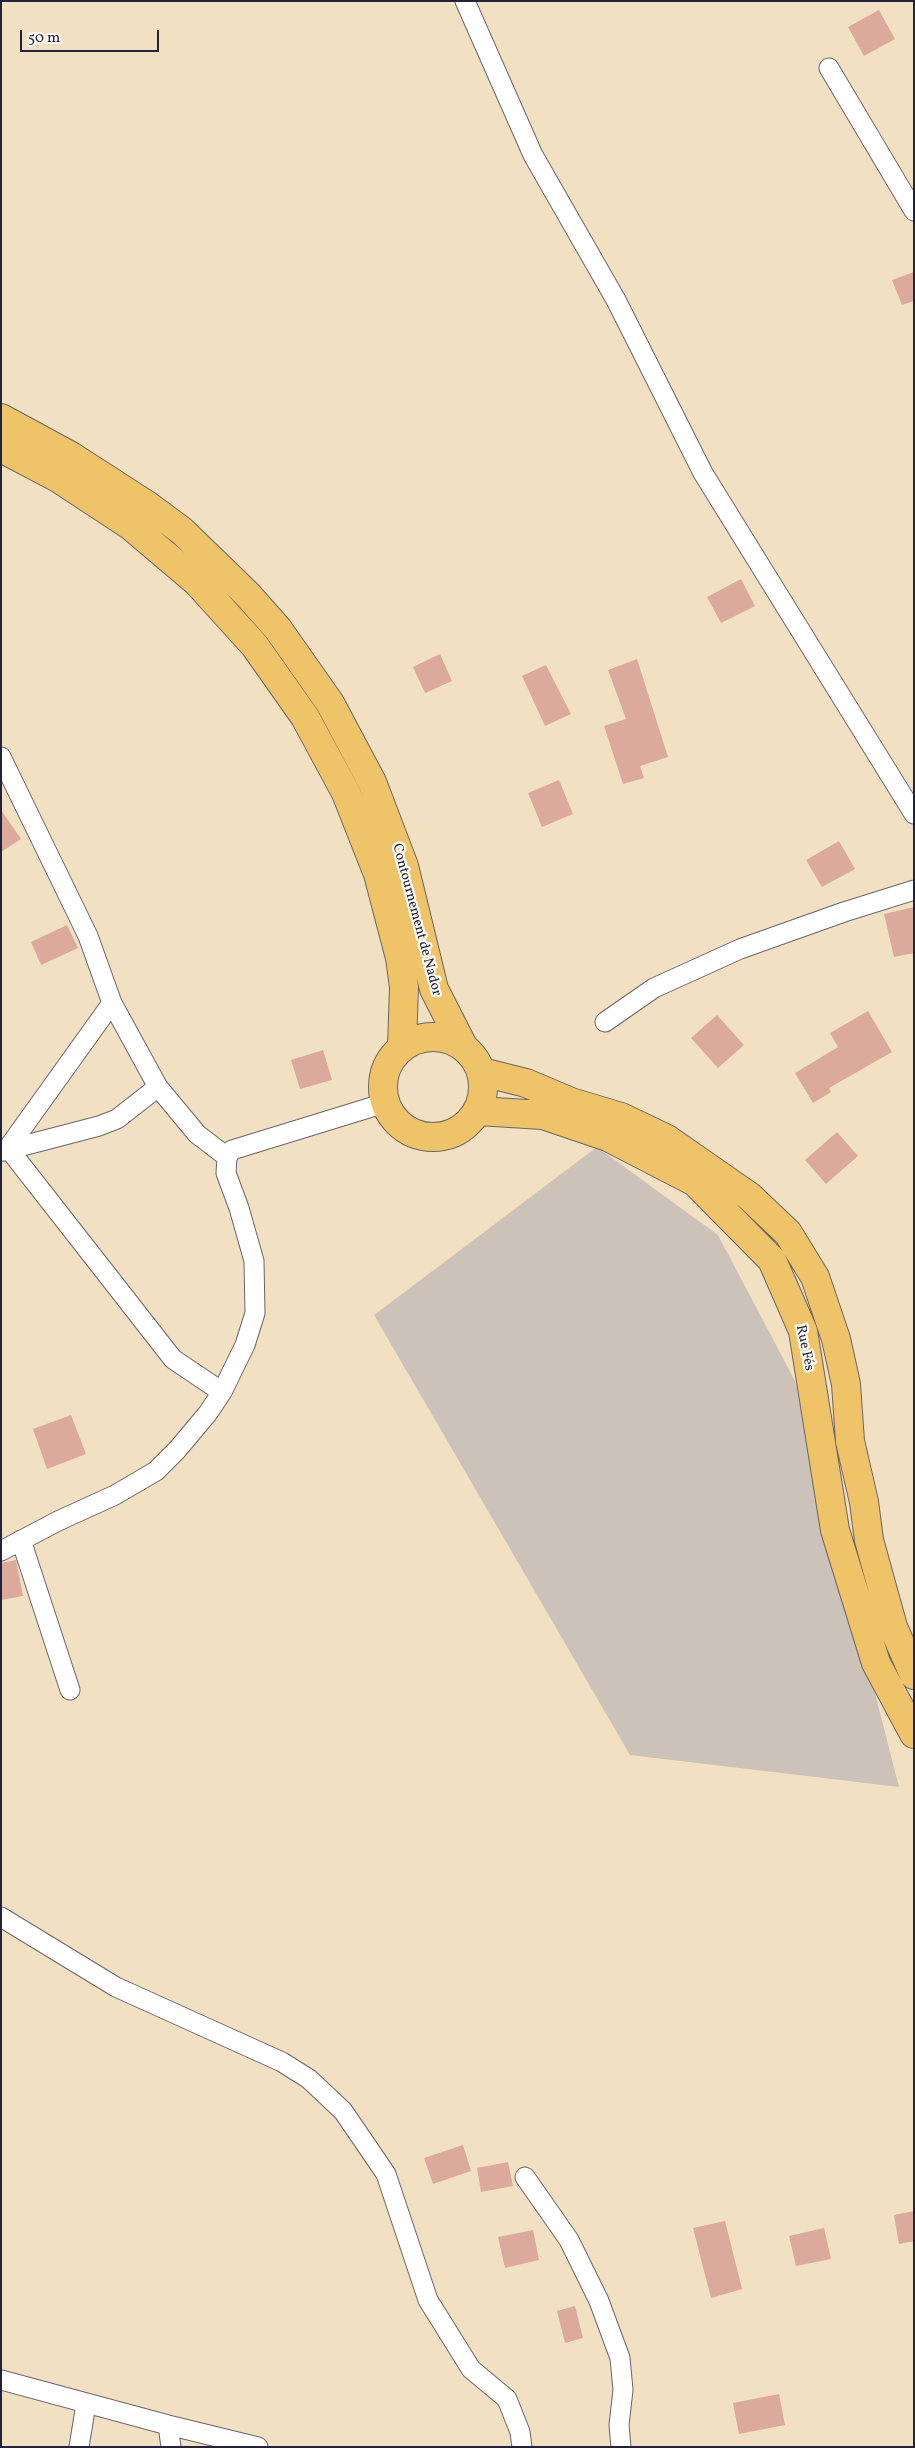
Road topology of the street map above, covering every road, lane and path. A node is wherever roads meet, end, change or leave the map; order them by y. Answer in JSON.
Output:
{"nodes":[{"id":1,"x":465,"y":1,"type":"edge"},
{"id":2,"x":829,"y":68,"type":"dead end"},
{"id":3,"x":914,"y":211,"type":"edge"},
{"id":4,"x":1,"y":418,"type":"edge"},
{"id":5,"x":1,"y":448,"type":"edge"},
{"id":6,"x":1,"y":757,"type":"edge"},
{"id":7,"x":914,"y":814,"type":"edge"},
{"id":8,"x":914,"y":890,"type":"edge"},
{"id":9,"x":112,"y":1003,"type":"junction"},
{"id":10,"x":605,"y":1022,"type":"dead end"},
{"id":11,"x":402,"y":1046,"type":"junction"},
{"id":12,"x":463,"y":1046,"type":"junction"},
{"id":13,"x":482,"y":1072,"type":"junction"},
{"id":14,"x":158,"y":1087,"type":"junction"},
{"id":15,"x":385,"y":1103,"type":"junction"},
{"id":16,"x":478,"y":1111,"type":"junction"},
{"id":17,"x":5,"y":1150,"type":"edge"},
{"id":18,"x":233,"y":1152,"type":"junction"},
{"id":19,"x":222,"y":1392,"type":"junction"},
{"id":20,"x":20,"y":1540,"type":"junction"},
{"id":21,"x":1,"y":1551,"type":"edge"},
{"id":22,"x":914,"y":1676,"type":"edge"},
{"id":23,"x":70,"y":1690,"type":"dead end"},
{"id":24,"x":914,"y":1734,"type":"edge"},
{"id":25,"x":1,"y":1917,"type":"edge"},
{"id":26,"x":525,"y":2177,"type":"dead end"},
{"id":27,"x":1,"y":2380,"type":"edge"},
{"id":28,"x":86,"y":2404,"type":"junction"},
{"id":29,"x":168,"y":2426,"type":"junction"},
{"id":30,"x":79,"y":2447,"type":"edge"},
{"id":31,"x":171,"y":2447,"type":"edge"},
{"id":32,"x":258,"y":2447,"type":"edge"},
{"id":33,"x":522,"y":2447,"type":"edge"},
{"id":34,"x":621,"y":2447,"type":"edge"}],
"edges":[{"from":1,"to":7,"type":"street"},
{"from":2,"to":3,"type":"street"},
{"from":4,"to":12,"type":"highway","name":"Contournement de Nador"},
{"from":5,"to":11,"type":"highway","name":"Contournement de Nador"},
{"from":6,"to":9,"type":"street"},
{"from":8,"to":10,"type":"street"},
{"from":9,"to":14,"type":"street"},
{"from":9,"to":17,"type":"street"},
{"from":11,"to":12,"type":"highway"},
{"from":11,"to":15,"type":"highway"},
{"from":12,"to":13,"type":"highway"},
{"from":13,"to":16,"type":"highway"},
{"from":13,"to":22,"type":"highway"},
{"from":14,"to":17,"type":"street"},
{"from":14,"to":18,"type":"street"},
{"from":15,"to":16,"type":"highway"},
{"from":15,"to":18,"type":"street"},
{"from":16,"to":24,"type":"highway","name":"Rue Fés"},
{"from":17,"to":19,"type":"street"},
{"from":18,"to":19,"type":"street"},
{"from":19,"to":20,"type":"street"},
{"from":20,"to":21,"type":"street"},
{"from":20,"to":23,"type":"street"},
{"from":25,"to":33,"type":"street"},
{"from":26,"to":34,"type":"street"},
{"from":27,"to":28,"type":"street"},
{"from":28,"to":29,"type":"street"},
{"from":28,"to":30,"type":"street"},
{"from":29,"to":31,"type":"street"},
{"from":29,"to":32,"type":"street"}]}
